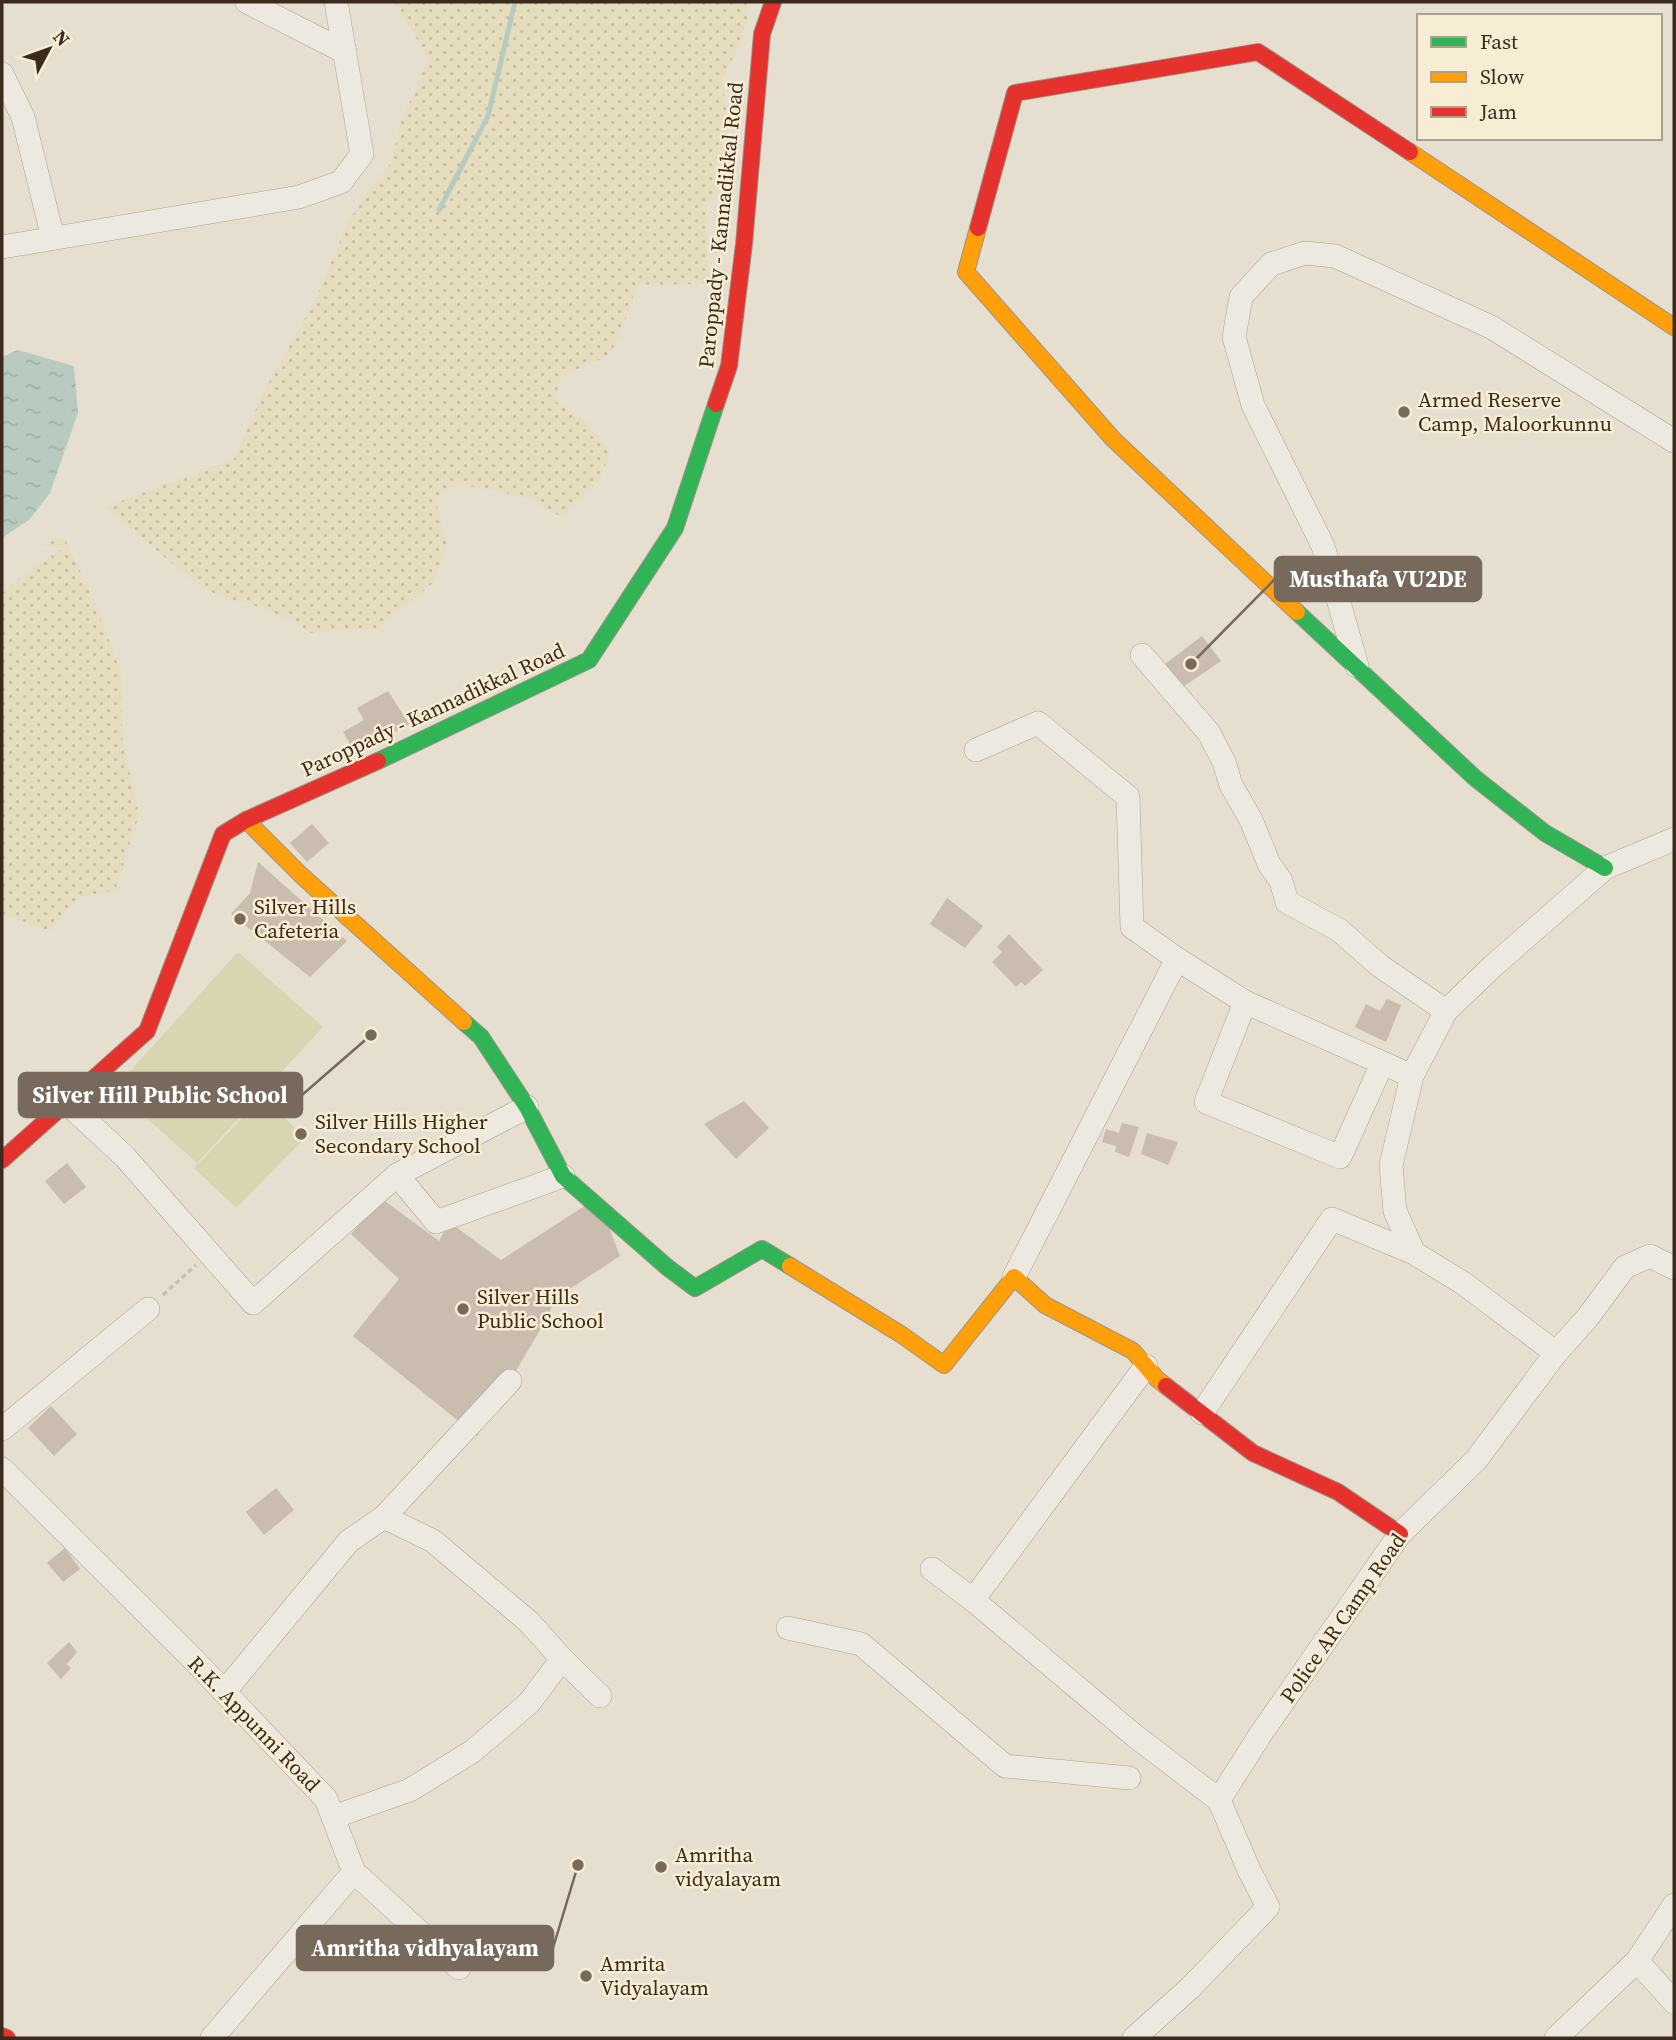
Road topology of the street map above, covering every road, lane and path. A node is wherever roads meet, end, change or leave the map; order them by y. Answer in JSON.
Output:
{"nodes":[{"id":1,"x":247,"y":2,"type":"edge"},
{"id":2,"x":336,"y":2,"type":"edge"},
{"id":3,"x":773,"y":2,"type":"edge"},
{"id":4,"x":345,"y":52,"type":"junction"},
{"id":5,"x":2,"y":74,"type":"edge"},
{"id":6,"x":52,"y":238,"type":"junction"},
{"id":7,"x":2,"y":247,"type":"edge"},
{"id":8,"x":1674,"y":327,"type":"edge"},
{"id":9,"x":1674,"y":441,"type":"edge"},
{"id":10,"x":1142,"y":655,"type":"dead end"},
{"id":11,"x":1357,"y":666,"type":"junction"},
{"id":12,"x":976,"y":750,"type":"dead end"},
{"id":13,"x":246,"y":820,"type":"junction"},
{"id":14,"x":1674,"y":839,"type":"edge"},
{"id":15,"x":1605,"y":868,"type":"junction"},
{"id":16,"x":1177,"y":959,"type":"junction"},
{"id":17,"x":1245,"y":1002,"type":"junction"},
{"id":18,"x":1446,"y":1011,"type":"junction"},
{"id":19,"x":1382,"y":1064,"type":"junction"},
{"id":20,"x":1412,"y":1076,"type":"junction"},
{"id":21,"x":66,"y":1102,"type":"junction"},
{"id":22,"x":527,"y":1107,"type":"junction"},
{"id":23,"x":2,"y":1160,"type":"edge"},
{"id":24,"x":397,"y":1175,"type":"junction"},
{"id":25,"x":563,"y":1176,"type":"junction"},
{"id":26,"x":209,"y":1253,"type":"junction"},
{"id":27,"x":1414,"y":1253,"type":"junction"},
{"id":28,"x":1674,"y":1268,"type":"edge"},
{"id":29,"x":1014,"y":1277,"type":"junction"},
{"id":30,"x":148,"y":1309,"type":"joint"},
{"id":31,"x":1556,"y":1353,"type":"junction"},
{"id":32,"x":1146,"y":1366,"type":"junction"},
{"id":33,"x":510,"y":1381,"type":"dead end"},
{"id":34,"x":1202,"y":1413,"type":"junction"},
{"id":35,"x":2,"y":1429,"type":"edge"},
{"id":36,"x":2,"y":1469,"type":"edge"},
{"id":37,"x":384,"y":1517,"type":"junction"},
{"id":38,"x":1400,"y":1534,"type":"junction"},
{"id":39,"x":932,"y":1569,"type":"dead end"},
{"id":40,"x":973,"y":1600,"type":"junction"},
{"id":41,"x":788,"y":1628,"type":"dead end"},
{"id":42,"x":562,"y":1660,"type":"junction"},
{"id":43,"x":224,"y":1692,"type":"junction"},
{"id":44,"x":600,"y":1696,"type":"dead end"},
{"id":45,"x":1129,"y":1778,"type":"dead end"},
{"id":46,"x":1219,"y":1800,"type":"junction"},
{"id":47,"x":333,"y":1818,"type":"junction"},
{"id":48,"x":354,"y":1871,"type":"junction"},
{"id":49,"x":1674,"y":1905,"type":"edge"},
{"id":50,"x":1637,"y":1961,"type":"junction"},
{"id":51,"x":459,"y":1968,"type":"dead end"},
{"id":52,"x":1674,"y":2002,"type":"edge"},
{"id":53,"x":212,"y":2038,"type":"edge"},
{"id":54,"x":1134,"y":2038,"type":"edge"},
{"id":55,"x":1556,"y":2038,"type":"edge"}],
"edges":[{"from":1,"to":4,"type":"street"},
{"from":2,"to":4,"type":"street"},
{"from":3,"to":13,"type":"street","name":"Paroppady - Kannadikkal Road"},
{"from":4,"to":6,"type":"street"},
{"from":5,"to":6,"type":"street"},
{"from":6,"to":7,"type":"street"},
{"from":8,"to":11,"type":"street"},
{"from":9,"to":11,"type":"street"},
{"from":10,"to":18,"type":"street"},
{"from":11,"to":15,"type":"street"},
{"from":12,"to":16,"type":"street"},
{"from":13,"to":21,"type":"street","name":"Paroppady - Kannadikkal Road"},
{"from":13,"to":22,"type":"street"},
{"from":14,"to":15,"type":"street"},
{"from":15,"to":18,"type":"street"},
{"from":16,"to":17,"type":"street"},
{"from":16,"to":29,"type":"street"},
{"from":17,"to":19,"type":"street"},
{"from":17,"to":19,"type":"street"},
{"from":18,"to":20,"type":"street"},
{"from":19,"to":20,"type":"street"},
{"from":20,"to":27,"type":"street"},
{"from":21,"to":23,"type":"street","name":"Paroppady - Kannadikkal Road"},
{"from":21,"to":26,"type":"street"},
{"from":22,"to":24,"type":"street"},
{"from":22,"to":25,"type":"street"},
{"from":24,"to":25,"type":"street"},
{"from":24,"to":26,"type":"street"},
{"from":25,"to":29,"type":"street"},
{"from":26,"to":30,"type":"path"},
{"from":27,"to":31,"type":"street"},
{"from":27,"to":34,"type":"street"},
{"from":28,"to":31,"type":"street","name":"Police AR Camp Road"},
{"from":29,"to":32,"type":"street"},
{"from":30,"to":35,"type":"street"},
{"from":31,"to":38,"type":"street","name":"Police AR Camp Road"},
{"from":32,"to":34,"type":"street"},
{"from":32,"to":40,"type":"street"},
{"from":33,"to":37,"type":"street"},
{"from":34,"to":38,"type":"street"},
{"from":36,"to":43,"type":"street","name":"R.K. Appunni Road"},
{"from":37,"to":42,"type":"street"},
{"from":37,"to":43,"type":"street"},
{"from":38,"to":46,"type":"street","name":"Police AR Camp Road"},
{"from":39,"to":40,"type":"street"},
{"from":40,"to":46,"type":"street"},
{"from":41,"to":45,"type":"street"},
{"from":42,"to":44,"type":"street"},
{"from":42,"to":47,"type":"street"},
{"from":43,"to":47,"type":"street","name":"R.K. Appunni Road"},
{"from":46,"to":54,"type":"street"},
{"from":47,"to":48,"type":"street","name":"R.K. Appunni Road"},
{"from":48,"to":51,"type":"street"},
{"from":48,"to":53,"type":"street"},
{"from":49,"to":50,"type":"street"},
{"from":50,"to":52,"type":"street"},
{"from":50,"to":55,"type":"street"}]}
